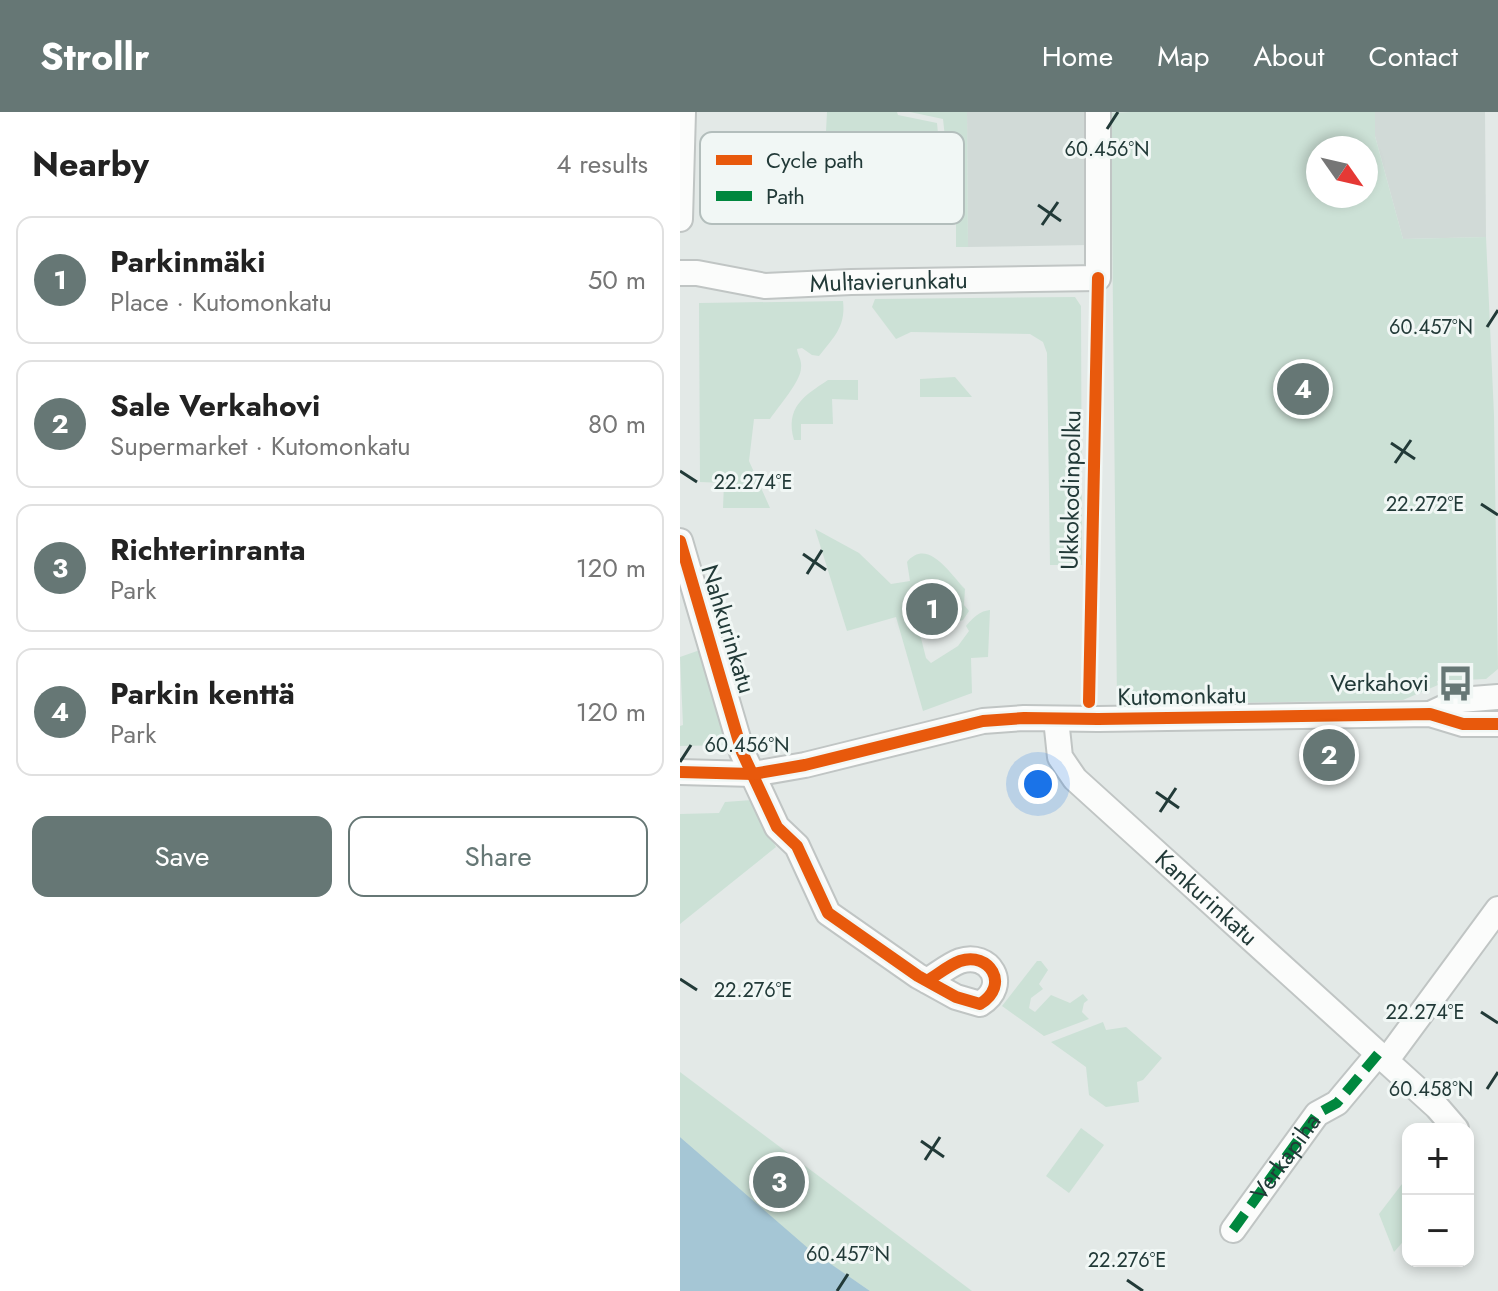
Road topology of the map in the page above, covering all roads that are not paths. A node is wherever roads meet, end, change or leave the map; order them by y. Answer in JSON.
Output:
{"nodes":[{"id":1,"x":683,"y":112,"type":"edge"},
{"id":2,"x":1098,"y":112,"type":"edge"},
{"id":3,"x":680,"y":219,"type":"edge"},
{"id":4,"x":680,"y":273,"type":"edge"},
{"id":5,"x":680,"y":541,"type":"edge"},
{"id":6,"x":1498,"y":697,"type":"edge"},
{"id":7,"x":1430,"y":714,"type":"junction"},
{"id":8,"x":1056,"y":719,"type":"junction"},
{"id":9,"x":1498,"y":724,"type":"edge"},
{"id":10,"x":680,"y":772,"type":"edge"},
{"id":11,"x":753,"y":774,"type":"junction"},
{"id":12,"x":1498,"y":909,"type":"edge"},
{"id":13,"x":927,"y":981,"type":"dead end"},
{"id":14,"x":1382,"y":1058,"type":"junction"},
{"id":15,"x":1451,"y":1123,"type":"edge"},
{"id":16,"x":1233,"y":1230,"type":"dead end"}],
"edges":[{"from":1,"to":3,"type":"street"},
{"from":2,"to":4,"type":"street","name":"Multavierunkatu"},
{"from":5,"to":11,"type":"street","name":"Nahkurinkatu"},
{"from":6,"to":7,"type":"street","name":"Kutomonkatu"},
{"from":7,"to":8,"type":"street","name":"Kutomonkatu"},
{"from":7,"to":9,"type":"street","name":"Kutomonkatu"},
{"from":8,"to":11,"type":"street","name":"Kutomonkatu"},
{"from":8,"to":14,"type":"street","name":"Kankurinkatu"},
{"from":10,"to":11,"type":"street","name":"Kutomonkatu"},
{"from":11,"to":13,"type":"street","name":"Nahkurinkatu"},
{"from":12,"to":14,"type":"street","name":"Verkapiha"},
{"from":14,"to":15,"type":"street","name":"Kankurinkatu"},
{"from":14,"to":16,"type":"street","name":"Verkapiha"}]}
